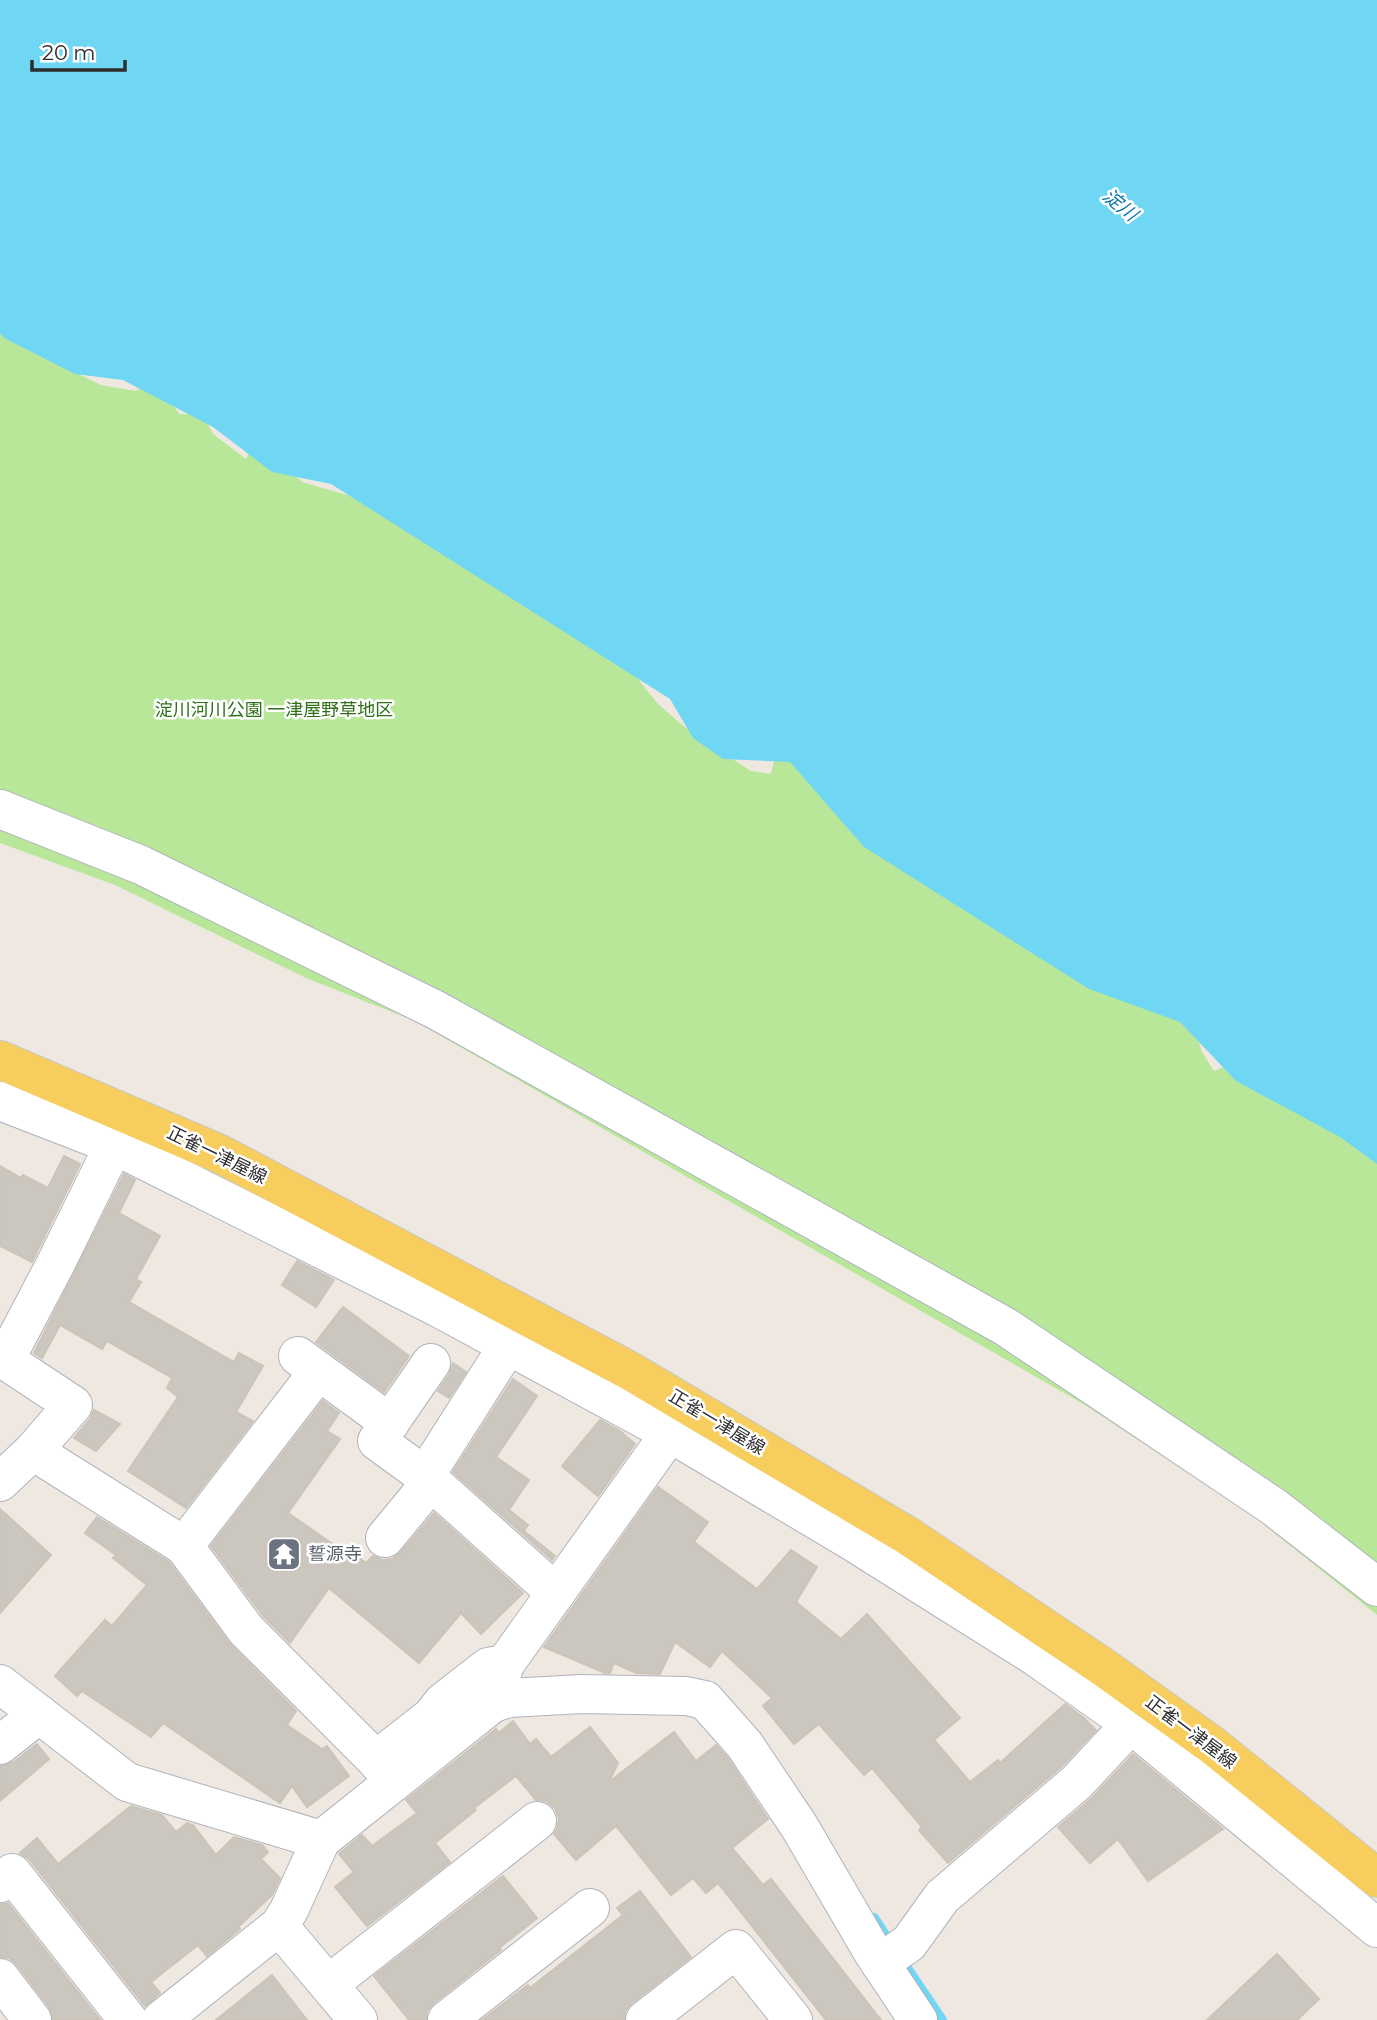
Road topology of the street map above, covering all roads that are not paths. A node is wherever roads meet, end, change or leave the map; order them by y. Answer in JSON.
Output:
{"nodes":[{"id":1,"x":0,"y":809,"type":"edge"},
{"id":2,"x":0,"y":1060,"type":"edge"},
{"id":3,"x":0,"y":1101,"type":"edge"},
{"id":4,"x":114,"y":1145,"type":"junction"},
{"id":5,"x":509,"y":1345,"type":"junction"},
{"id":6,"x":431,"y":1363,"type":"dead end"},
{"id":7,"x":390,"y":1423,"type":"junction"},
{"id":8,"x":670,"y":1433,"type":"junction"},
{"id":9,"x":33,"y":1451,"type":"junction"},
{"id":10,"x":428,"y":1479,"type":"junction"},
{"id":11,"x":0,"y":1482,"type":"edge"},
{"id":12,"x":385,"y":1538,"type":"dead end"},
{"id":13,"x":184,"y":1546,"type":"junction"},
{"id":14,"x":1377,"y":1587,"type":"edge"},
{"id":15,"x":556,"y":1593,"type":"junction"},
{"id":16,"x":505,"y":1664,"type":"junction"},
{"id":17,"x":0,"y":1684,"type":"edge"},
{"id":18,"x":493,"y":1703,"type":"junction"},
{"id":19,"x":39,"y":1714,"type":"junction"},
{"id":20,"x":1132,"y":1724,"type":"junction"},
{"id":21,"x":0,"y":1745,"type":"edge"},
{"id":22,"x":385,"y":1771,"type":"junction"},
{"id":23,"x":537,"y":1821,"type":"dead end"},
{"id":24,"x":321,"y":1840,"type":"junction"},
{"id":25,"x":1377,"y":1878,"type":"edge"},
{"id":26,"x":0,"y":1883,"type":"edge"},
{"id":27,"x":590,"y":1908,"type":"dead end"},
{"id":28,"x":279,"y":1926,"type":"junction"},
{"id":29,"x":1377,"y":1928,"type":"edge"},
{"id":30,"x":880,"y":1963,"type":"junction"},
{"id":31,"x":0,"y":1978,"type":"edge"},
{"id":32,"x":329,"y":1984,"type":"junction"},
{"id":33,"x":790,"y":2019,"type":"edge"},
{"id":34,"x":32,"y":2020,"type":"edge"},
{"id":35,"x":128,"y":2020,"type":"edge"},
{"id":36,"x":161,"y":2020,"type":"edge"},
{"id":37,"x":358,"y":2020,"type":"edge"},
{"id":38,"x":447,"y":2020,"type":"edge"},
{"id":39,"x":645,"y":2020,"type":"edge"},
{"id":40,"x":918,"y":2020,"type":"edge"}],
"edges":[{"from":1,"to":14,"type":"street"},
{"from":2,"to":25,"type":"main road","name":"正雀一津屋線"},
{"from":3,"to":4,"type":"street"},
{"from":4,"to":5,"type":"street"},
{"from":4,"to":9,"type":"street"},
{"from":5,"to":8,"type":"street"},
{"from":5,"to":10,"type":"street"},
{"from":6,"to":7,"type":"street"},
{"from":7,"to":10,"type":"street"},
{"from":7,"to":13,"type":"street"},
{"from":8,"to":15,"type":"street"},
{"from":8,"to":20,"type":"street"},
{"from":9,"to":11,"type":"street"},
{"from":9,"to":13,"type":"street"},
{"from":10,"to":12,"type":"street"},
{"from":10,"to":15,"type":"street"},
{"from":13,"to":22,"type":"street"},
{"from":15,"to":16,"type":"street"},
{"from":16,"to":18,"type":"street"},
{"from":16,"to":22,"type":"street"},
{"from":17,"to":19,"type":"street"},
{"from":18,"to":22,"type":"street"},
{"from":18,"to":30,"type":"street"},
{"from":19,"to":21,"type":"street"},
{"from":19,"to":24,"type":"street"},
{"from":20,"to":29,"type":"street"},
{"from":20,"to":30,"type":"street"},
{"from":22,"to":24,"type":"street"},
{"from":23,"to":32,"type":"street"},
{"from":24,"to":28,"type":"street"},
{"from":26,"to":35,"type":"street"},
{"from":27,"to":38,"type":"street"},
{"from":28,"to":32,"type":"street"},
{"from":28,"to":36,"type":"street"},
{"from":30,"to":40,"type":"street"},
{"from":31,"to":34,"type":"street"},
{"from":32,"to":37,"type":"street"},
{"from":33,"to":39,"type":"street"}]}
